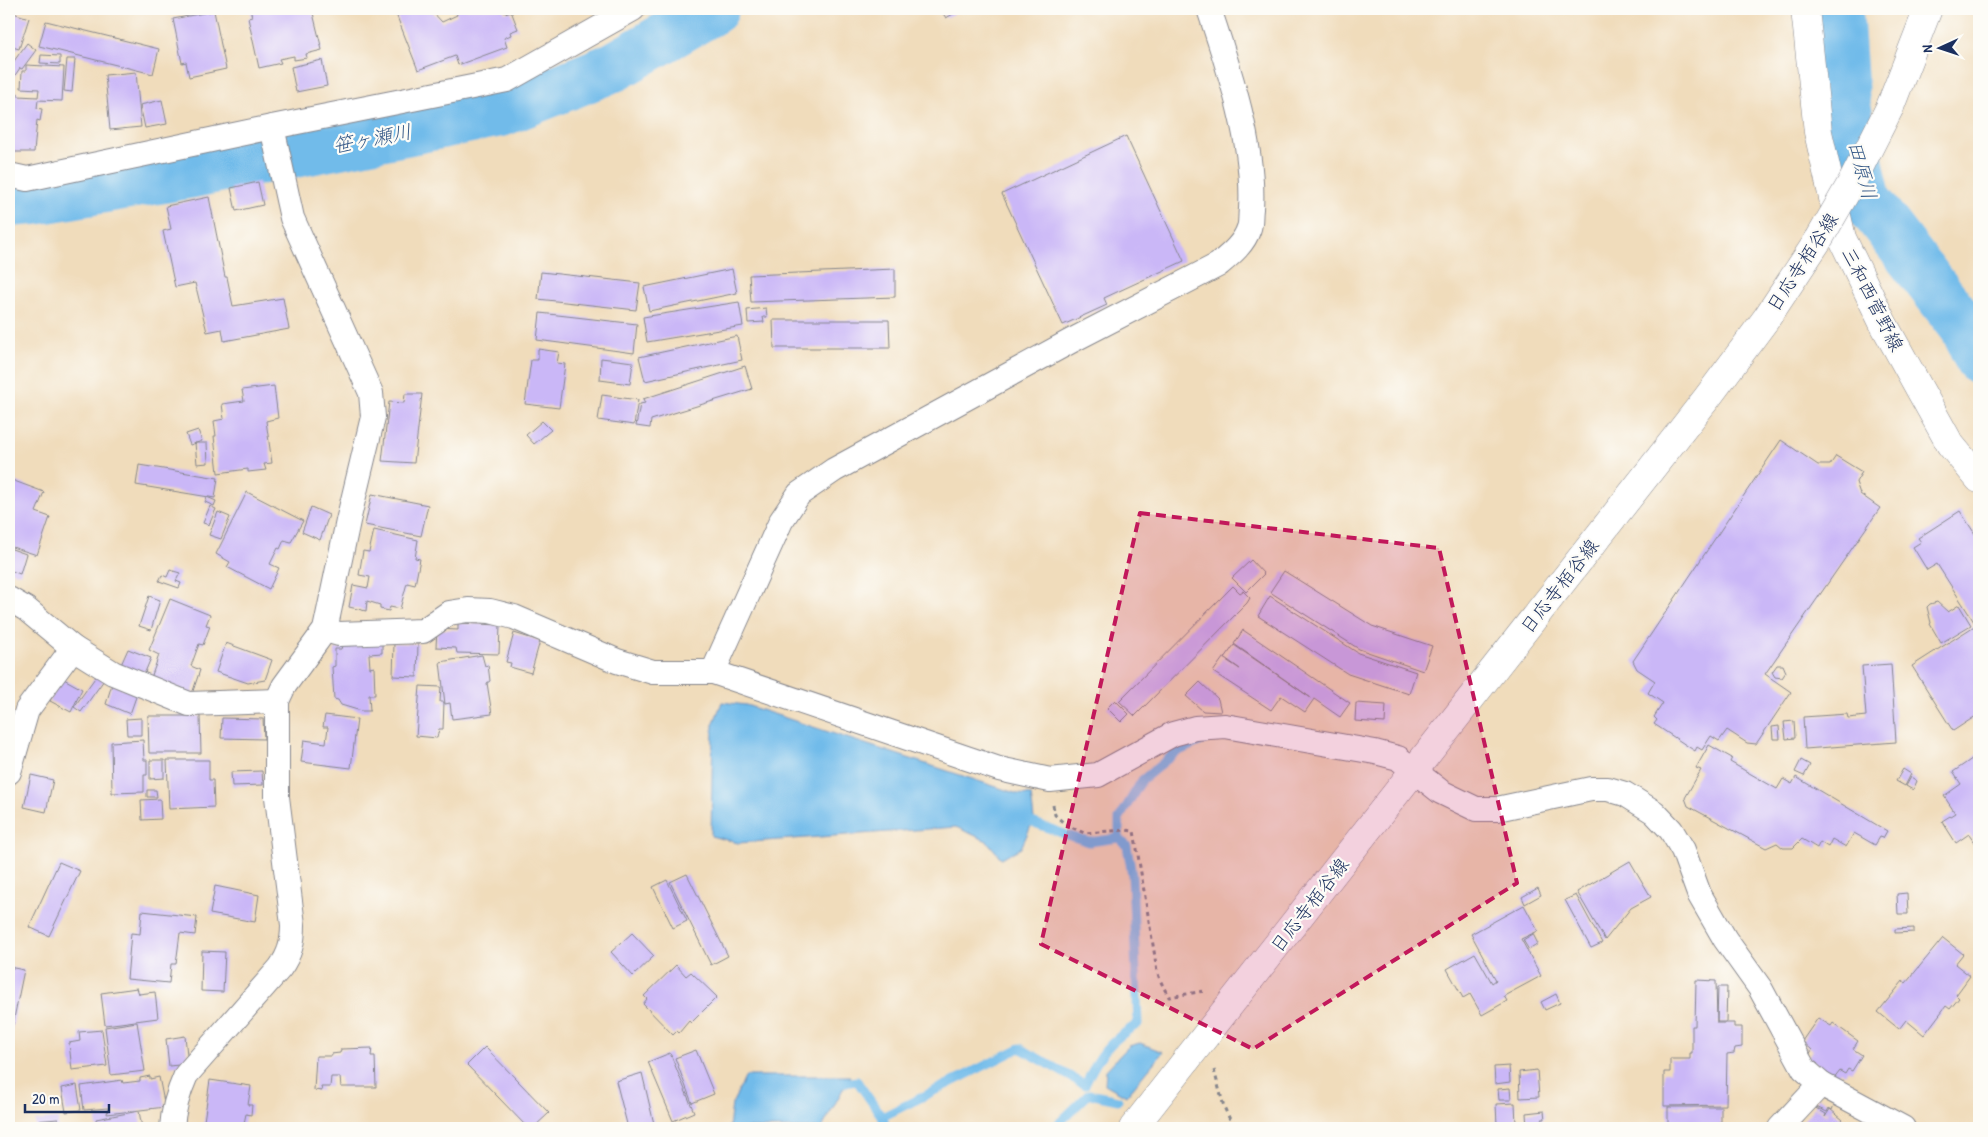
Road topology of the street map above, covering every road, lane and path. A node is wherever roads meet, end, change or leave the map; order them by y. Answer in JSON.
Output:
{"nodes":[{"id":1,"x":633,"y":9,"type":"edge"},
{"id":2,"x":1209,"y":9,"type":"edge"},
{"id":3,"x":1805,"y":9,"type":"edge"},
{"id":4,"x":1928,"y":9,"type":"edge"},
{"id":5,"x":273,"y":131,"type":"junction"},
{"id":6,"x":9,"y":175,"type":"edge"},
{"id":7,"x":1979,"y":479,"type":"edge"},
{"id":8,"x":9,"y":599,"type":"edge"},
{"id":9,"x":325,"y":630,"type":"junction"},
{"id":10,"x":73,"y":648,"type":"junction"},
{"id":11,"x":712,"y":672,"type":"junction"},
{"id":12,"x":277,"y":701,"type":"junction"},
{"id":13,"x":1414,"y":770,"type":"junction"},
{"id":14,"x":9,"y":772,"type":"edge"},
{"id":15,"x":1050,"y":780,"type":"junction"},
{"id":16,"x":1242,"y":990,"type":"junction"},
{"id":17,"x":1205,"y":1037,"type":"junction"},
{"id":18,"x":1821,"y":1084,"type":"junction"},
{"id":19,"x":172,"y":1128,"type":"edge"},
{"id":20,"x":1133,"y":1128,"type":"edge"},
{"id":21,"x":1234,"y":1128,"type":"edge"},
{"id":22,"x":1780,"y":1128,"type":"edge"},
{"id":23,"x":1903,"y":1128,"type":"edge"}],
"edges":[{"from":1,"to":5,"type":"street"},
{"from":2,"to":11,"type":"street"},
{"from":3,"to":7,"type":"main road","name":"三和西菅野線"},
{"from":4,"to":13,"type":"main road","name":"日応寺栢谷線","bridge":true},
{"from":5,"to":6,"type":"street"},
{"from":5,"to":9,"type":"street"},
{"from":8,"to":10,"type":"street"},
{"from":9,"to":11,"type":"street"},
{"from":9,"to":12,"type":"street"},
{"from":10,"to":12,"type":"street"},
{"from":10,"to":14,"type":"street"},
{"from":11,"to":15,"type":"street"},
{"from":12,"to":19,"type":"street"},
{"from":13,"to":15,"type":"street"},
{"from":13,"to":16,"type":"main road","name":"日応寺栢谷線"},
{"from":13,"to":18,"type":"street"},
{"from":15,"to":16,"type":"path"},
{"from":16,"to":17,"type":"main road","name":"日応寺栢谷線"},
{"from":17,"to":20,"type":"main road","name":"日応寺栢谷線"},
{"from":17,"to":21,"type":"path"},
{"from":18,"to":22,"type":"street"},
{"from":18,"to":23,"type":"street"}]}
